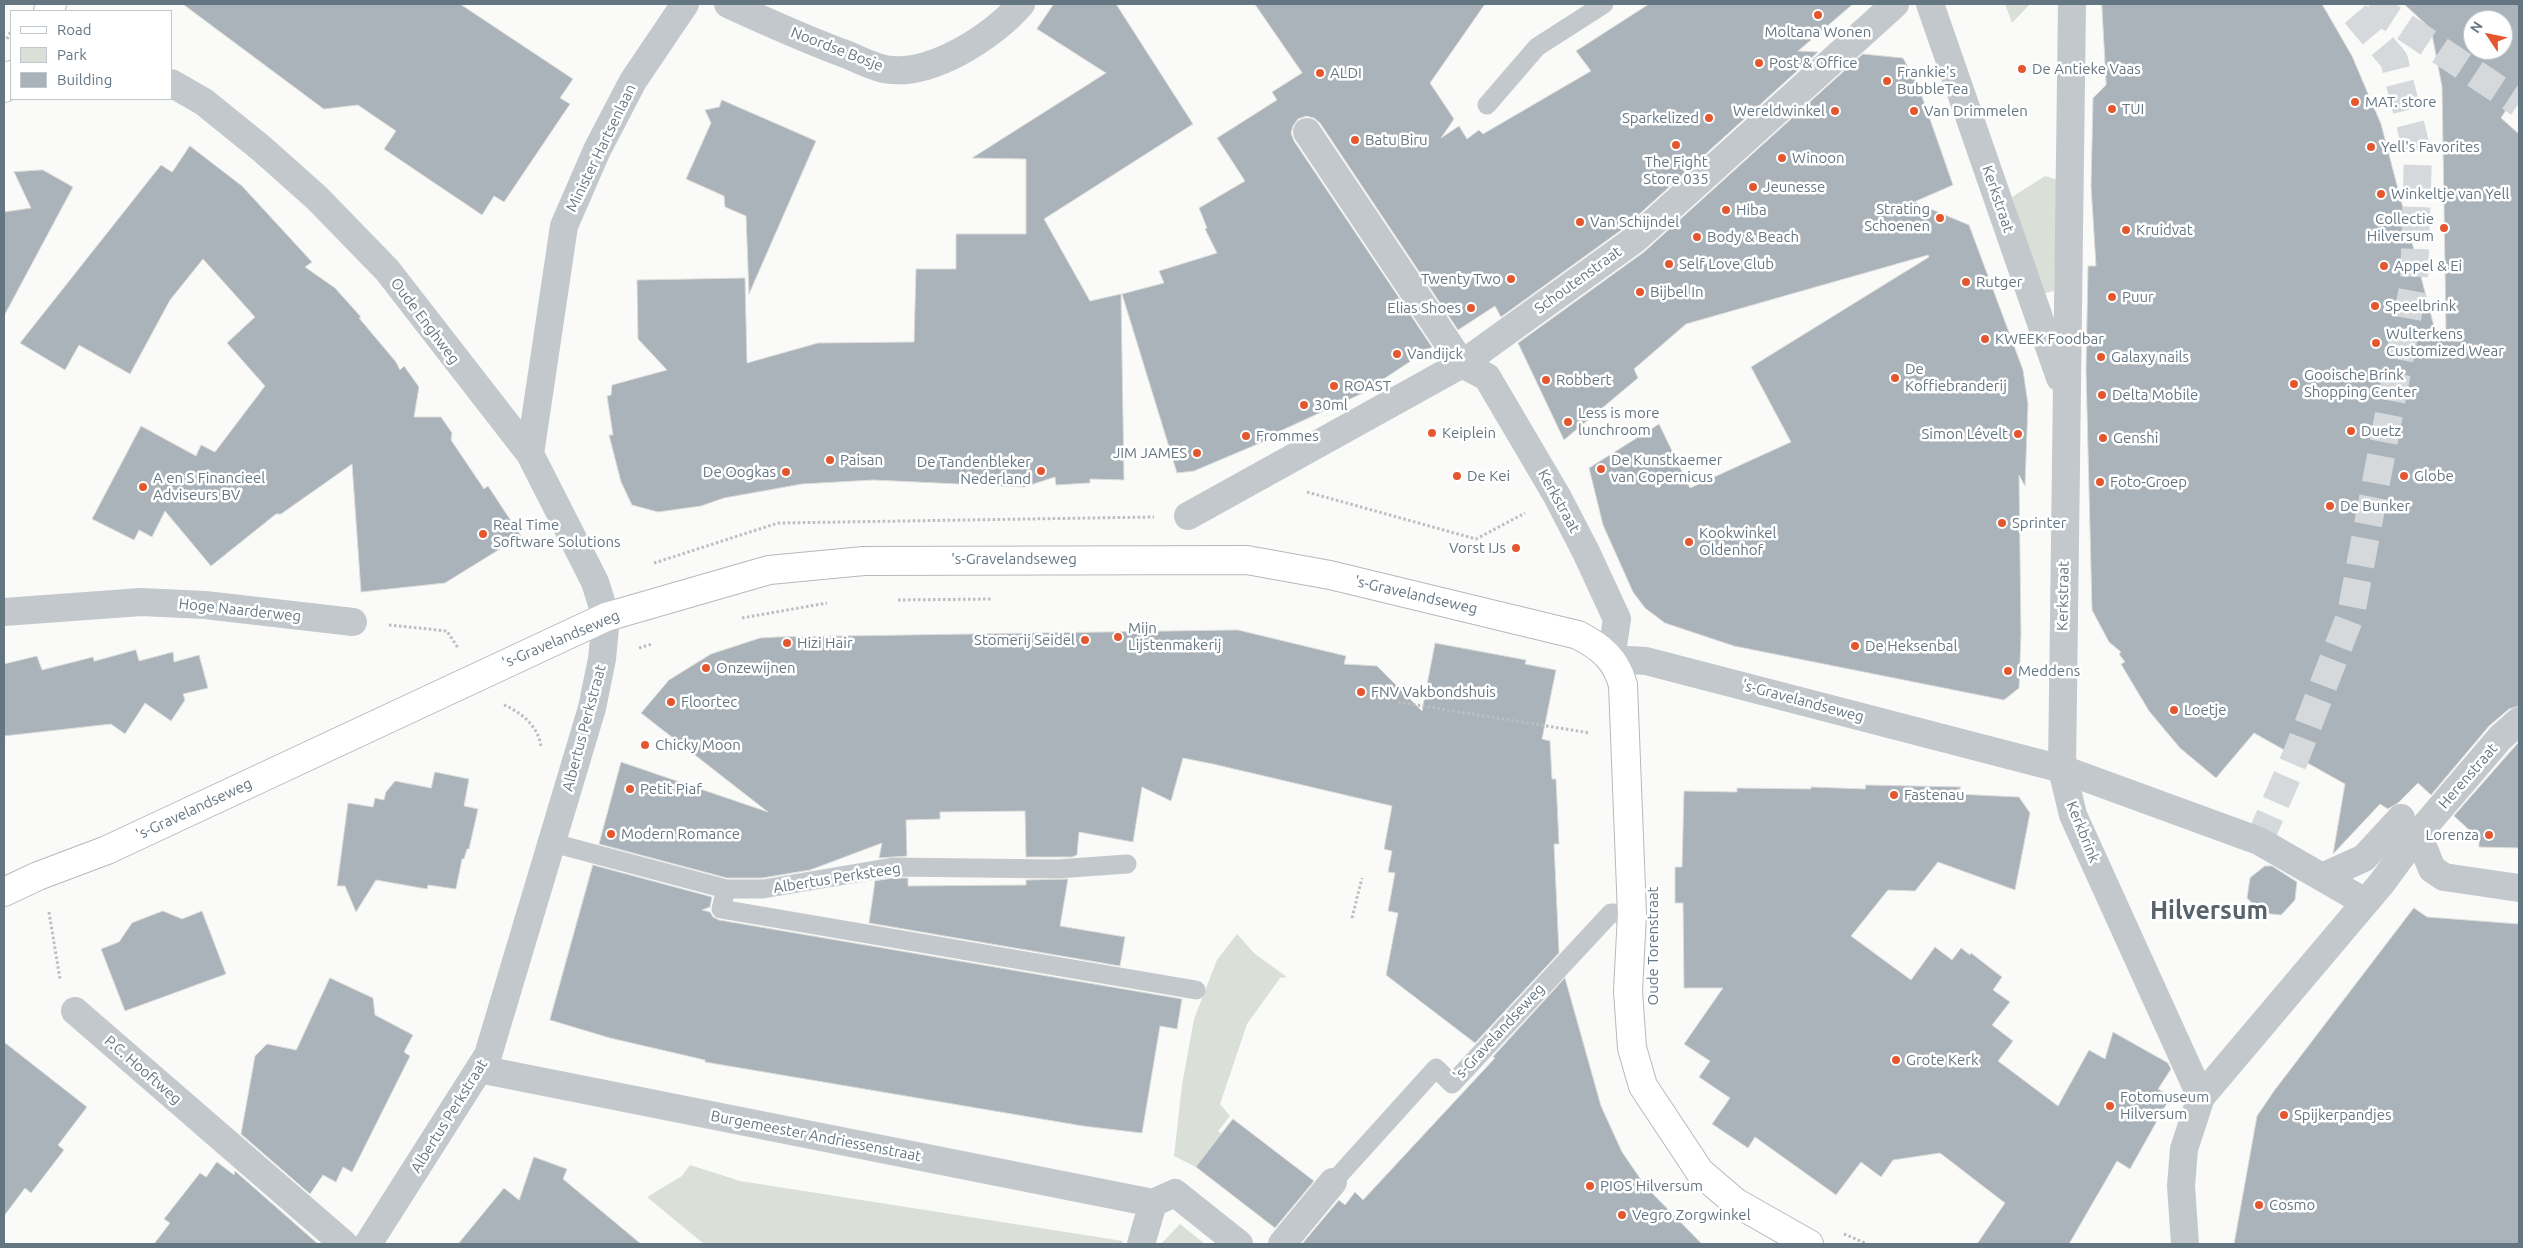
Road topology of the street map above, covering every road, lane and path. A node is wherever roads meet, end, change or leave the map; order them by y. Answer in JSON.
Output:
{"nodes":[{"id":1,"x":685,"y":4,"type":"edge"},
{"id":2,"x":728,"y":4,"type":"edge"},
{"id":3,"x":1020,"y":4,"type":"edge"},
{"id":4,"x":1604,"y":4,"type":"edge"},
{"id":5,"x":1895,"y":4,"type":"edge"},
{"id":6,"x":1930,"y":4,"type":"edge"},
{"id":7,"x":2072,"y":4,"type":"edge"},
{"id":8,"x":10,"y":77,"type":"edge"},
{"id":9,"x":172,"y":83,"type":"edge"},
{"id":10,"x":4,"y":88,"type":"edge"},
{"id":11,"x":1487,"y":104,"type":"dead end"},
{"id":12,"x":1307,"y":132,"type":"dead end"},
{"id":13,"x":1462,"y":364,"type":"junction"},
{"id":14,"x":2066,"y":394,"type":"junction"},
{"id":15,"x":530,"y":454,"type":"junction"},
{"id":16,"x":1258,"y":478,"type":"junction"},
{"id":17,"x":1557,"y":496,"type":"junction"},
{"id":18,"x":1188,"y":516,"type":"dead end"},
{"id":19,"x":998,"y":599,"type":"dead end"},
{"id":20,"x":889,"y":600,"type":"dead end"},
{"id":21,"x":831,"y":603,"type":"dead end"},
{"id":22,"x":4,"y":612,"type":"edge"},
{"id":23,"x":606,"y":617,"type":"junction"},
{"id":24,"x":735,"y":619,"type":"dead end"},
{"id":25,"x":353,"y":622,"type":"joint"},
{"id":26,"x":659,"y":642,"type":"dead end"},
{"id":27,"x":462,"y":655,"type":"dead end"},
{"id":28,"x":1612,"y":658,"type":"junction"},
{"id":29,"x":602,"y":659,"type":"junction"},
{"id":30,"x":1398,"y":702,"type":"dead end"},
{"id":31,"x":498,"y":703,"type":"dead end"},
{"id":32,"x":2519,"y":721,"type":"edge"},
{"id":33,"x":1596,"y":734,"type":"dead end"},
{"id":34,"x":541,"y":753,"type":"dead end"},
{"id":35,"x":2062,"y":769,"type":"junction"},
{"id":36,"x":2410,"y":826,"type":"junction"},
{"id":37,"x":553,"y":843,"type":"junction"},
{"id":38,"x":1127,"y":864,"type":"dead end"},
{"id":39,"x":38,"y":876,"type":"junction"},
{"id":40,"x":2322,"y":877,"type":"junction"},
{"id":41,"x":1362,"y":878,"type":"dead end"},
{"id":42,"x":2519,"y":888,"type":"edge"},
{"id":43,"x":726,"y":889,"type":"junction"},
{"id":44,"x":4,"y":892,"type":"edge"},
{"id":45,"x":2365,"y":902,"type":"junction"},
{"id":46,"x":1632,"y":914,"type":"junction"},
{"id":47,"x":1352,"y":918,"type":"dead end"},
{"id":48,"x":1196,"y":990,"type":"dead end"},
{"id":49,"x":74,"y":1011,"type":"joint"},
{"id":50,"x":479,"y":1069,"type":"junction"},
{"id":51,"x":2202,"y":1097,"type":"junction"},
{"id":52,"x":1333,"y":1182,"type":"joint"},
{"id":53,"x":1153,"y":1203,"type":"junction"},
{"id":54,"x":1843,"y":1233,"type":"dead end"},
{"id":55,"x":344,"y":1244,"type":"edge"},
{"id":56,"x":368,"y":1244,"type":"edge"},
{"id":57,"x":1141,"y":1244,"type":"edge"},
{"id":58,"x":1239,"y":1244,"type":"edge"},
{"id":59,"x":1282,"y":1244,"type":"edge"},
{"id":60,"x":1810,"y":1244,"type":"edge"},
{"id":61,"x":1866,"y":1244,"type":"edge"},
{"id":62,"x":2185,"y":1244,"type":"edge"}],
"edges":[{"from":1,"to":15,"type":"street","name":"Minister Hartsenlaan"},
{"from":2,"to":3,"type":"street","name":"Noordse Bosje"},
{"from":4,"to":11,"type":"lane"},
{"from":5,"to":13,"type":"street","name":"Schoutenstraat"},
{"from":6,"to":14,"type":"street","name":"Kerkstraat"},
{"from":7,"to":14,"type":"street","name":"Kerkstraat"},
{"from":8,"to":10,"type":"main road"},
{"from":9,"to":15,"type":"street","name":"Oude Enghweg"},
{"from":12,"to":13,"type":"street"},
{"from":13,"to":16,"type":"street"},
{"from":13,"to":17,"type":"street","name":"Kerkstraat"},
{"from":14,"to":35,"type":"street","name":"Kerkstraat"},
{"from":15,"to":23,"type":"street","name":"Oude Enghweg"},
{"from":16,"to":17,"type":"path"},
{"from":16,"to":18,"type":"street"},
{"from":17,"to":28,"type":"street","name":"Kerkstraat"},
{"from":19,"to":20,"type":"path"},
{"from":21,"to":24,"type":"path"},
{"from":22,"to":25,"type":"street","name":"Hoge Naarderweg"},
{"from":23,"to":28,"type":"main road","name":"'s-Gravelandseweg"},
{"from":23,"to":29,"type":"street","name":"Albertus Perkstraat"},
{"from":23,"to":39,"type":"main road","name":"'s-Gravelandseweg"},
{"from":25,"to":27,"type":"path"},
{"from":26,"to":29,"type":"path"},
{"from":28,"to":35,"type":"street","name":"'s-Gravelandseweg"},
{"from":28,"to":46,"type":"main road","name":"Oude Torenstraat"},
{"from":29,"to":37,"type":"street","name":"Albertus Perkstraat"},
{"from":30,"to":33,"type":"path"},
{"from":31,"to":34,"type":"path"},
{"from":32,"to":36,"type":"street","name":"Herenstraat"},
{"from":35,"to":40,"type":"street","name":"Kerkbrink"},
{"from":35,"to":51,"type":"street","name":"Kerkbrink"},
{"from":36,"to":40,"type":"street"},
{"from":36,"to":42,"type":"street"},
{"from":36,"to":45,"type":"street"},
{"from":37,"to":43,"type":"lane","name":"Albertus Perksteeg"},
{"from":37,"to":50,"type":"street","name":"Albertus Perkstraat"},
{"from":38,"to":43,"type":"lane","name":"Albertus Perksteeg"},
{"from":39,"to":44,"type":"main road","name":"'s-Gravelandseweg"},
{"from":39,"to":49,"type":"path"},
{"from":40,"to":45,"type":"street","name":"Kerkbrink"},
{"from":41,"to":47,"type":"path"},
{"from":43,"to":48,"type":"lane"},
{"from":45,"to":51,"type":"street"},
{"from":46,"to":52,"type":"lane","name":"'s-Gravelandseweg"},
{"from":46,"to":60,"type":"main road","name":"Oude Torenstraat"},
{"from":49,"to":55,"type":"street","name":"P.C. Hooftweg"},
{"from":50,"to":53,"type":"street","name":"Burgemeester Andriessenstraat"},
{"from":50,"to":56,"type":"street","name":"Albertus Perkstraat"},
{"from":51,"to":62,"type":"street"},
{"from":52,"to":59,"type":"street"},
{"from":53,"to":57,"type":"street"},
{"from":53,"to":58,"type":"street"},
{"from":54,"to":61,"type":"path"}]}
